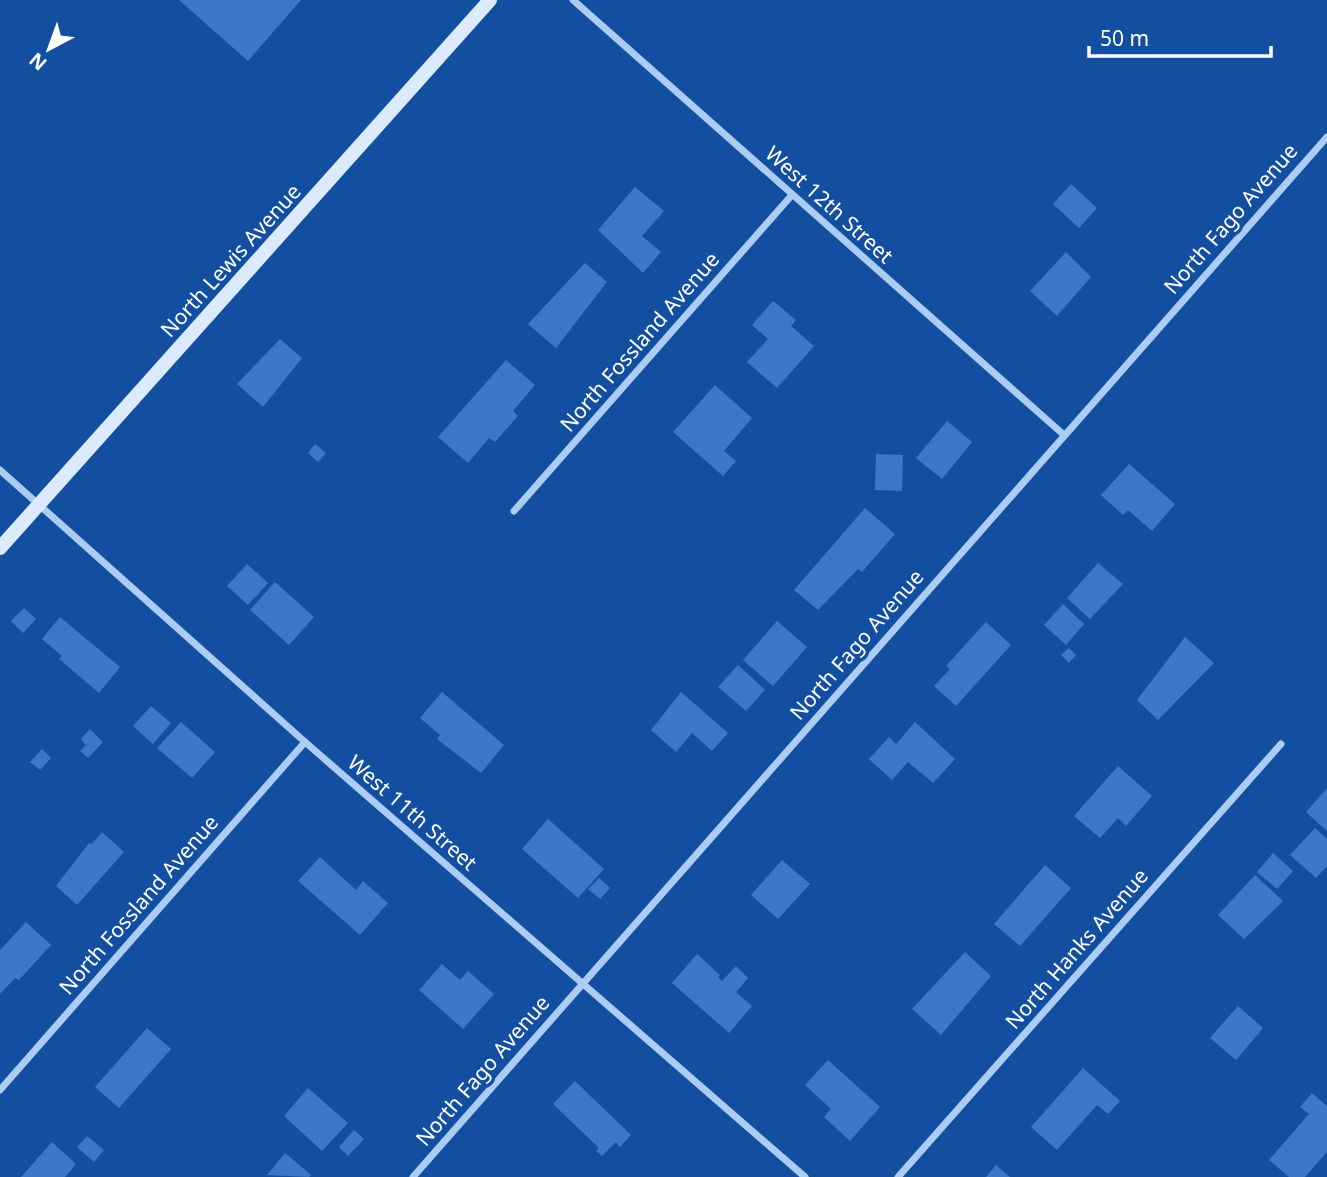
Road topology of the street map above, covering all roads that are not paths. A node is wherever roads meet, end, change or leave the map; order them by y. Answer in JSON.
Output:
{"nodes":[{"id":1,"x":490,"y":0,"type":"edge"},
{"id":2,"x":573,"y":0,"type":"edge"},
{"id":3,"x":1327,"y":137,"type":"edge"},
{"id":4,"x":792,"y":196,"type":"junction"},
{"id":5,"x":1063,"y":435,"type":"junction"},
{"id":6,"x":0,"y":470,"type":"edge"},
{"id":7,"x":38,"y":504,"type":"junction"},
{"id":8,"x":514,"y":512,"type":"dead end"},
{"id":9,"x":0,"y":548,"type":"edge"},
{"id":10,"x":304,"y":742,"type":"junction"},
{"id":11,"x":1281,"y":744,"type":"dead end"},
{"id":12,"x":583,"y":985,"type":"junction"},
{"id":13,"x":0,"y":1090,"type":"edge"},
{"id":14,"x":414,"y":1177,"type":"edge"},
{"id":15,"x":806,"y":1177,"type":"edge"},
{"id":16,"x":898,"y":1177,"type":"edge"}],
"edges":[{"from":1,"to":7,"type":"main road","name":"North Lewis Avenue"},
{"from":2,"to":4,"type":"street","name":"West 12th Street"},
{"from":3,"to":5,"type":"street","name":"North Fago Avenue"},
{"from":4,"to":5,"type":"street","name":"West 12th Street"},
{"from":4,"to":8,"type":"street","name":"North Fossland Avenue"},
{"from":5,"to":12,"type":"street","name":"North Fago Avenue"},
{"from":6,"to":7,"type":"street","name":"West 11th Street"},
{"from":7,"to":9,"type":"main road","name":"North Lewis Avenue"},
{"from":7,"to":10,"type":"street","name":"West 11th Street"},
{"from":10,"to":12,"type":"street","name":"West 11th Street"},
{"from":10,"to":13,"type":"street","name":"North Fossland Avenue"},
{"from":11,"to":16,"type":"street","name":"North Hanks Avenue"},
{"from":12,"to":14,"type":"street","name":"North Fago Avenue"},
{"from":12,"to":15,"type":"street","name":"West 11th Street"}]}
